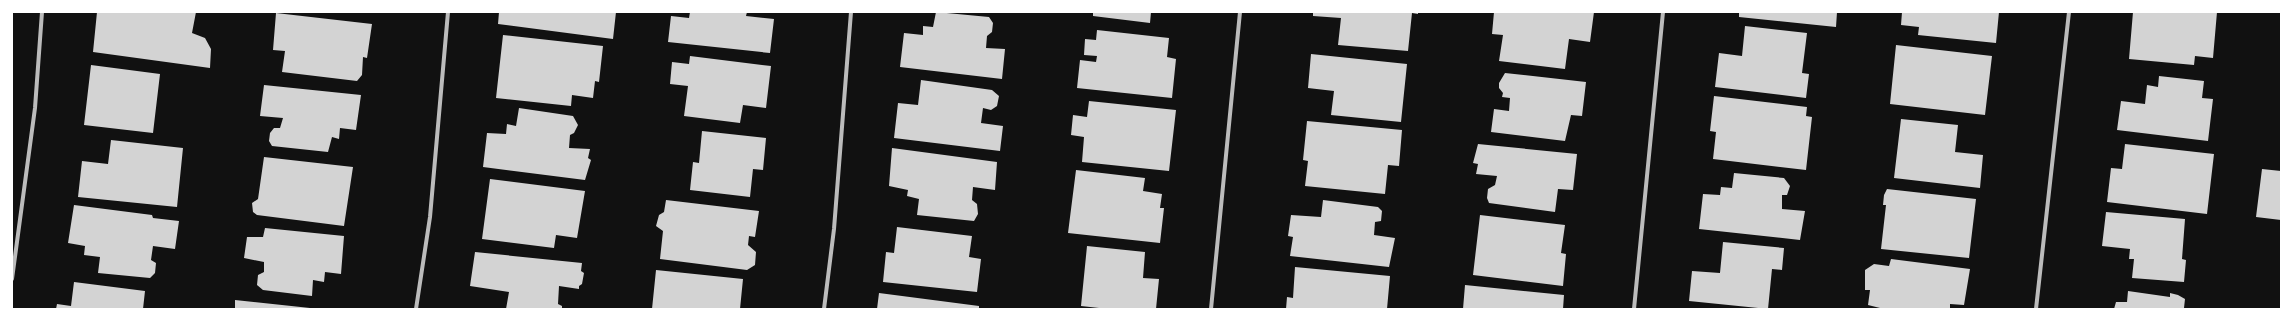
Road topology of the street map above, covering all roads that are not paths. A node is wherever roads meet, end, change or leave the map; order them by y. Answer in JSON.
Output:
{"nodes":[{"id":1,"x":42,"y":12,"type":"edge"},
{"id":2,"x":448,"y":12,"type":"edge"},
{"id":3,"x":851,"y":12,"type":"edge"},
{"id":4,"x":1240,"y":12,"type":"edge"},
{"id":5,"x":1663,"y":12,"type":"edge"},
{"id":6,"x":2069,"y":12,"type":"edge"},
{"id":7,"x":12,"y":279,"type":"edge"},
{"id":8,"x":416,"y":309,"type":"edge"},
{"id":9,"x":824,"y":309,"type":"edge"},
{"id":10,"x":1210,"y":309,"type":"edge"},
{"id":11,"x":1634,"y":309,"type":"edge"},
{"id":12,"x":2036,"y":309,"type":"edge"}],
"edges":[{"from":1,"to":7,"type":"street"},
{"from":2,"to":8,"type":"street"},
{"from":3,"to":9,"type":"street"},
{"from":4,"to":10,"type":"street"},
{"from":5,"to":11,"type":"street"},
{"from":6,"to":12,"type":"street"}]}
